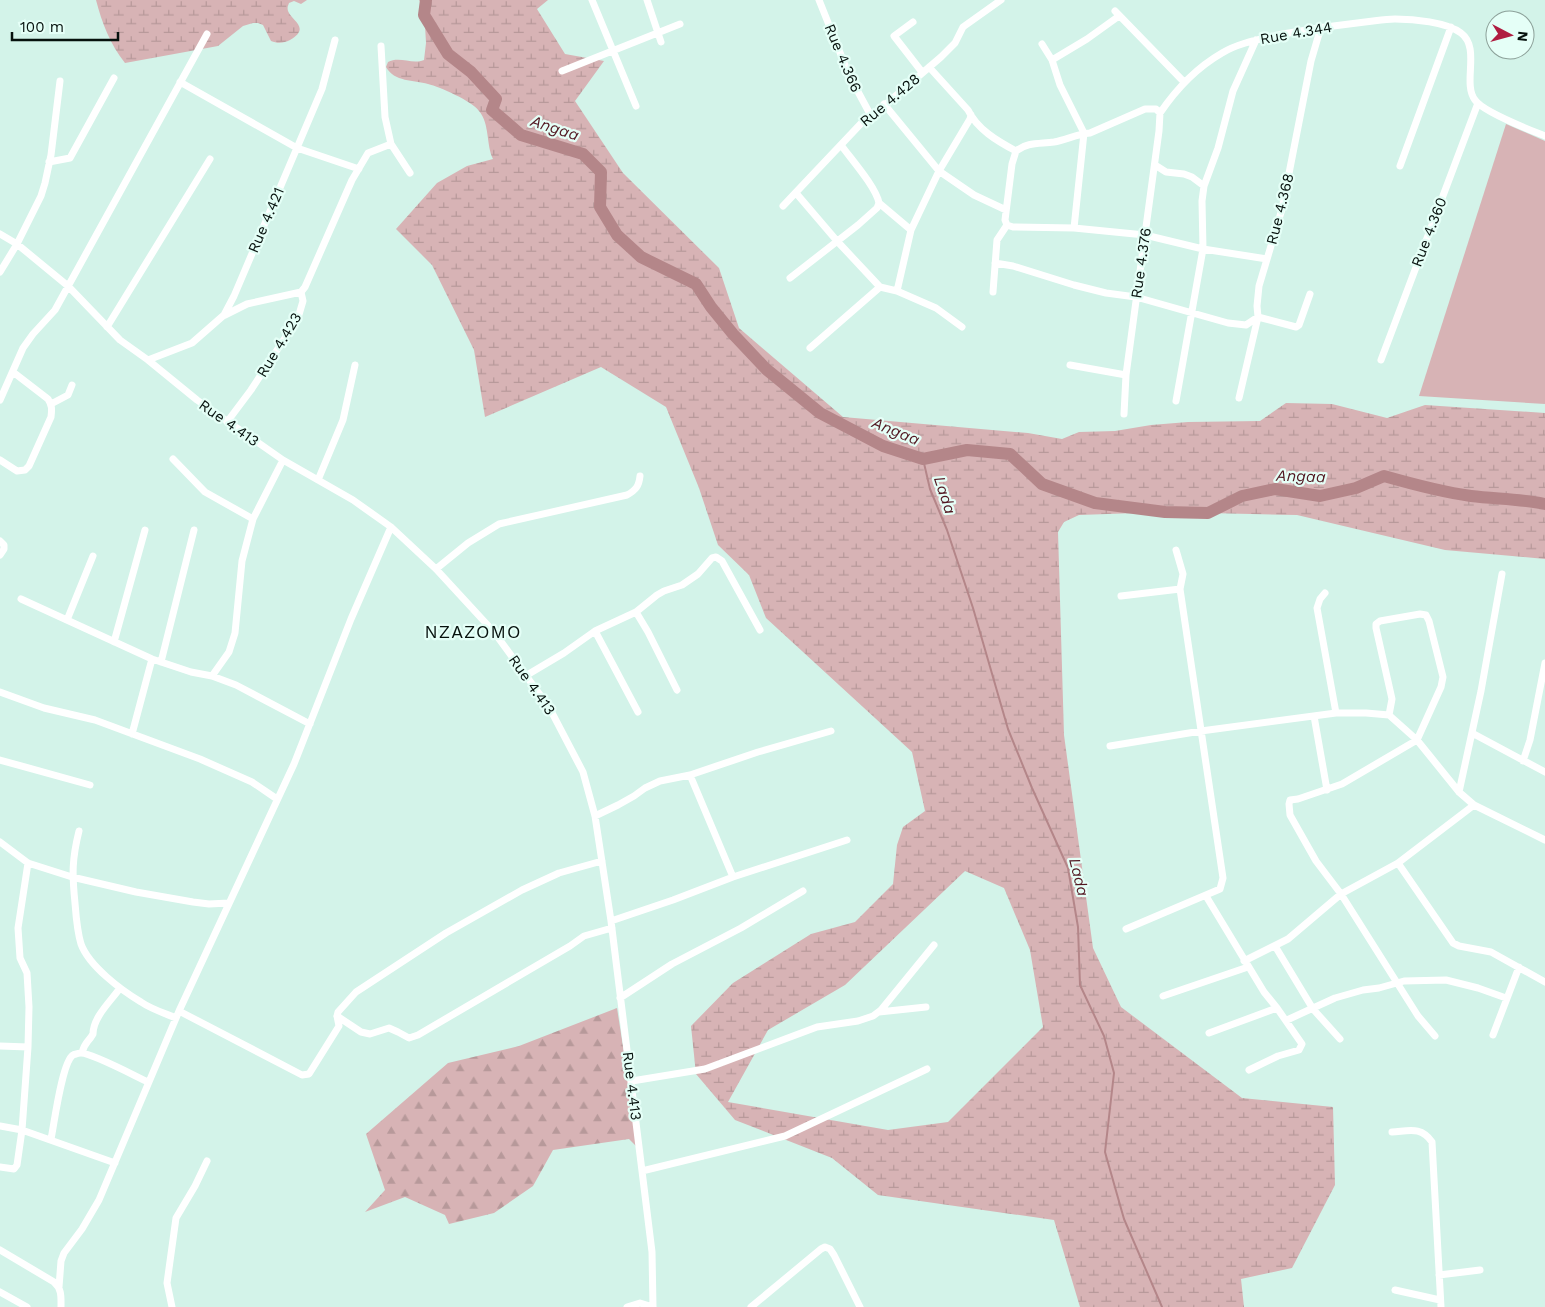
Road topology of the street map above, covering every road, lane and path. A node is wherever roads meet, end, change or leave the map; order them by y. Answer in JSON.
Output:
{"nodes":[{"id":1,"x":592,"y":0,"type":"edge"},
{"id":2,"x":646,"y":0,"type":"edge"},
{"id":3,"x":819,"y":0,"type":"edge"},
{"id":4,"x":1001,"y":0,"type":"edge"},
{"id":5,"x":913,"y":22,"type":"dead end"},
{"id":6,"x":680,"y":24,"type":"dead end"},
{"id":7,"x":1321,"y":27,"type":"junction"},
{"id":8,"x":1451,"y":27,"type":"junction"},
{"id":9,"x":658,"y":32,"type":"junction"},
{"id":10,"x":207,"y":34,"type":"dead end"},
{"id":11,"x":335,"y":40,"type":"dead end"},
{"id":12,"x":1256,"y":40,"type":"junction"},
{"id":13,"x":661,"y":42,"type":"dead end"},
{"id":14,"x":1042,"y":44,"type":"dead end"},
{"id":15,"x":380,"y":46,"type":"dead end"},
{"id":16,"x":613,"y":50,"type":"junction"},
{"id":17,"x":1052,"y":60,"type":"junction"},
{"id":18,"x":929,"y":67,"type":"junction"},
{"id":19,"x":562,"y":71,"type":"dead end"},
{"id":20,"x":922,"y":72,"type":"junction"},
{"id":21,"x":114,"y":78,"type":"dead end"},
{"id":22,"x":60,"y":82,"type":"dead end"},
{"id":23,"x":180,"y":82,"type":"junction"},
{"id":24,"x":1184,"y":82,"type":"junction"},
{"id":25,"x":884,"y":104,"type":"junction"},
{"id":26,"x":1478,"y":104,"type":"junction"},
{"id":27,"x":636,"y":106,"type":"dead end"},
{"id":28,"x":1160,"y":113,"type":"junction"},
{"id":29,"x":870,"y":114,"type":"junction"},
{"id":30,"x":970,"y":115,"type":"junction"},
{"id":31,"x":1084,"y":134,"type":"junction"},
{"id":32,"x":1545,"y":136,"type":"edge"},
{"id":33,"x":391,"y":144,"type":"junction"},
{"id":34,"x":841,"y":145,"type":"junction"},
{"id":35,"x":297,"y":148,"type":"junction"},
{"id":36,"x":1016,"y":151,"type":"junction"},
{"id":37,"x":210,"y":160,"type":"dead end"},
{"id":38,"x":49,"y":162,"type":"junction"},
{"id":39,"x":1155,"y":165,"type":"junction"},
{"id":40,"x":1400,"y":166,"type":"dead end"},
{"id":41,"x":359,"y":169,"type":"junction"},
{"id":42,"x":940,"y":171,"type":"junction"},
{"id":43,"x":410,"y":173,"type":"dead end"},
{"id":44,"x":1204,"y":186,"type":"junction"},
{"id":45,"x":796,"y":193,"type":"junction"},
{"id":46,"x":879,"y":203,"type":"junction"},
{"id":47,"x":783,"y":206,"type":"dead end"},
{"id":48,"x":1006,"y":210,"type":"junction"},
{"id":49,"x":1007,"y":225,"type":"junction"},
{"id":50,"x":1074,"y":228,"type":"junction"},
{"id":51,"x":911,"y":230,"type":"junction"},
{"id":52,"x":0,"y":234,"type":"edge"},
{"id":53,"x":1145,"y":235,"type":"junction"},
{"id":54,"x":837,"y":241,"type":"junction"},
{"id":55,"x":17,"y":244,"type":"junction"},
{"id":56,"x":1203,"y":249,"type":"junction"},
{"id":57,"x":1267,"y":259,"type":"junction"},
{"id":58,"x":995,"y":263,"type":"junction"},
{"id":59,"x":0,"y":272,"type":"edge"},
{"id":60,"x":790,"y":278,"type":"dead end"},
{"id":61,"x":68,"y":286,"type":"junction"},
{"id":62,"x":880,"y":287,"type":"junction"},
{"id":63,"x":897,"y":291,"type":"junction"},
{"id":64,"x":301,"y":292,"type":"junction"},
{"id":65,"x":993,"y":292,"type":"dead end"},
{"id":66,"x":1310,"y":294,"type":"dead end"},
{"id":67,"x":1136,"y":298,"type":"junction"},
{"id":68,"x":1191,"y":312,"type":"junction"},
{"id":69,"x":224,"y":315,"type":"junction"},
{"id":70,"x":1258,"y":317,"type":"junction"},
{"id":71,"x":107,"y":327,"type":"junction"},
{"id":72,"x":962,"y":327,"type":"dead end"},
{"id":73,"x":810,"y":348,"type":"dead end"},
{"id":74,"x":148,"y":360,"type":"junction"},
{"id":75,"x":1381,"y":360,"type":"dead end"},
{"id":76,"x":355,"y":365,"type":"dead end"},
{"id":77,"x":1070,"y":365,"type":"dead end"},
{"id":78,"x":13,"y":372,"type":"junction"},
{"id":79,"x":1126,"y":375,"type":"junction"},
{"id":80,"x":72,"y":386,"type":"dead end"},
{"id":81,"x":1239,"y":398,"type":"dead end"},
{"id":82,"x":0,"y":400,"type":"edge"},
{"id":83,"x":1176,"y":401,"type":"dead end"},
{"id":84,"x":51,"y":404,"type":"junction"},
{"id":85,"x":1124,"y":414,"type":"dead end"},
{"id":86,"x":227,"y":422,"type":"junction"},
{"id":87,"x":174,"y":459,"type":"dead end"},
{"id":88,"x":0,"y":460,"type":"edge"},
{"id":89,"x":283,"y":460,"type":"junction"},
{"id":90,"x":640,"y":476,"type":"dead end"},
{"id":91,"x":318,"y":480,"type":"junction"},
{"id":92,"x":252,"y":519,"type":"junction"},
{"id":93,"x":391,"y":527,"type":"junction"},
{"id":94,"x":144,"y":530,"type":"dead end"},
{"id":95,"x":194,"y":530,"type":"dead end"},
{"id":96,"x":0,"y":541,"type":"edge"},
{"id":97,"x":1176,"y":550,"type":"dead end"},
{"id":98,"x":0,"y":555,"type":"edge"},
{"id":99,"x":93,"y":556,"type":"dead end"},
{"id":100,"x":436,"y":569,"type":"junction"},
{"id":101,"x":1502,"y":574,"type":"dead end"},
{"id":102,"x":1180,"y":589,"type":"junction"},
{"id":103,"x":1325,"y":593,"type":"dead end"},
{"id":104,"x":1121,"y":596,"type":"dead end"},
{"id":105,"x":21,"y":599,"type":"dead end"},
{"id":106,"x":636,"y":612,"type":"junction"},
{"id":107,"x":67,"y":620,"type":"junction"},
{"id":108,"x":760,"y":630,"type":"dead end"},
{"id":109,"x":595,"y":631,"type":"junction"},
{"id":110,"x":114,"y":642,"type":"junction"},
{"id":111,"x":152,"y":659,"type":"junction"},
{"id":112,"x":161,"y":662,"type":"junction"},
{"id":113,"x":1545,"y":663,"type":"edge"},
{"id":114,"x":527,"y":675,"type":"junction"},
{"id":115,"x":212,"y":676,"type":"junction"},
{"id":116,"x":677,"y":690,"type":"dead end"},
{"id":117,"x":0,"y":692,"type":"edge"},
{"id":118,"x":638,"y":712,"type":"dead end"},
{"id":119,"x":1336,"y":713,"type":"junction"},
{"id":120,"x":1389,"y":715,"type":"junction"},
{"id":121,"x":1314,"y":716,"type":"junction"},
{"id":122,"x":310,"y":724,"type":"junction"},
{"id":123,"x":831,"y":731,"type":"dead end"},
{"id":124,"x":1201,"y":731,"type":"junction"},
{"id":125,"x":1472,"y":733,"type":"junction"},
{"id":126,"x":132,"y":734,"type":"junction"},
{"id":127,"x":1417,"y":740,"type":"junction"},
{"id":128,"x":1110,"y":746,"type":"dead end"},
{"id":129,"x":0,"y":760,"type":"edge"},
{"id":130,"x":1524,"y":761,"type":"junction"},
{"id":131,"x":1545,"y":772,"type":"edge"},
{"id":132,"x":690,"y":775,"type":"junction"},
{"id":133,"x":90,"y":785,"type":"dead end"},
{"id":134,"x":1327,"y":790,"type":"junction"},
{"id":135,"x":1460,"y":792,"type":"junction"},
{"id":136,"x":277,"y":799,"type":"junction"},
{"id":137,"x":1474,"y":805,"type":"junction"},
{"id":138,"x":595,"y":816,"type":"junction"},
{"id":139,"x":79,"y":831,"type":"dead end"},
{"id":140,"x":847,"y":840,"type":"dead end"},
{"id":141,"x":1545,"y":840,"type":"edge"},
{"id":142,"x":0,"y":842,"type":"edge"},
{"id":143,"x":602,"y":861,"type":"junction"},
{"id":144,"x":28,"y":863,"type":"junction"},
{"id":145,"x":1398,"y":863,"type":"junction"},
{"id":146,"x":72,"y":877,"type":"junction"},
{"id":147,"x":734,"y":877,"type":"junction"},
{"id":148,"x":803,"y":892,"type":"dead end"},
{"id":149,"x":1341,"y":894,"type":"junction"},
{"id":150,"x":1206,"y":896,"type":"junction"},
{"id":151,"x":229,"y":904,"type":"junction"},
{"id":152,"x":612,"y":925,"type":"junction"},
{"id":153,"x":1126,"y":929,"type":"dead end"},
{"id":154,"x":934,"y":945,"type":"dead end"},
{"id":155,"x":1275,"y":946,"type":"junction"},
{"id":156,"x":1246,"y":964,"type":"junction"},
{"id":157,"x":1519,"y":967,"type":"junction"},
{"id":158,"x":1398,"y":982,"type":"junction"},
{"id":159,"x":1545,"y":982,"type":"edge"},
{"id":160,"x":120,"y":988,"type":"junction"},
{"id":161,"x":1163,"y":996,"type":"dead end"},
{"id":162,"x":620,"y":998,"type":"junction"},
{"id":163,"x":1506,"y":998,"type":"junction"},
{"id":164,"x":926,"y":1007,"type":"dead end"},
{"id":165,"x":1278,"y":1008,"type":"junction"},
{"id":166,"x":1313,"y":1009,"type":"junction"},
{"id":167,"x":878,"y":1012,"type":"junction"},
{"id":168,"x":177,"y":1015,"type":"junction"},
{"id":169,"x":336,"y":1016,"type":"junction"},
{"id":170,"x":1287,"y":1020,"type":"junction"},
{"id":171,"x":1209,"y":1033,"type":"dead end"},
{"id":172,"x":1493,"y":1035,"type":"dead end"},
{"id":173,"x":1435,"y":1036,"type":"dead end"},
{"id":174,"x":1340,"y":1039,"type":"dead end"},
{"id":175,"x":0,"y":1046,"type":"edge"},
{"id":176,"x":28,"y":1047,"type":"junction"},
{"id":177,"x":82,"y":1053,"type":"junction"},
{"id":178,"x":927,"y":1069,"type":"dead end"},
{"id":179,"x":1249,"y":1070,"type":"dead end"},
{"id":180,"x":632,"y":1081,"type":"junction"},
{"id":181,"x":148,"y":1082,"type":"junction"},
{"id":182,"x":0,"y":1126,"type":"edge"},
{"id":183,"x":22,"y":1130,"type":"junction"},
{"id":184,"x":1392,"y":1132,"type":"dead end"},
{"id":185,"x":51,"y":1139,"type":"junction"},
{"id":186,"x":207,"y":1161,"type":"dead end"},
{"id":187,"x":115,"y":1163,"type":"junction"},
{"id":188,"x":0,"y":1167,"type":"edge"},
{"id":189,"x":642,"y":1171,"type":"junction"},
{"id":190,"x":0,"y":1250,"type":"edge"},
{"id":191,"x":1480,"y":1270,"type":"dead end"},
{"id":192,"x":1439,"y":1275,"type":"junction"},
{"id":193,"x":59,"y":1287,"type":"junction"},
{"id":194,"x":1395,"y":1290,"type":"dead end"},
{"id":195,"x":0,"y":1292,"type":"edge"},
{"id":196,"x":1441,"y":1304,"type":"edge"},
{"id":197,"x":27,"y":1307,"type":"edge"},
{"id":198,"x":61,"y":1307,"type":"edge"},
{"id":199,"x":172,"y":1307,"type":"edge"},
{"id":200,"x":627,"y":1307,"type":"edge"},
{"id":201,"x":653,"y":1307,"type":"edge"},
{"id":202,"x":752,"y":1307,"type":"edge"},
{"id":203,"x":860,"y":1307,"type":"edge"}],
"edges":[{"from":1,"to":16,"type":"street"},
{"from":2,"to":9,"type":"street"},
{"from":3,"to":29,"type":"street","name":"Rue 4.366"},
{"from":4,"to":18,"type":"street","name":"Rue 4.428"},
{"from":5,"to":20,"type":"street"},
{"from":6,"to":9,"type":"street"},
{"from":7,"to":8,"type":"street","name":"Rue 4.344"},
{"from":7,"to":12,"type":"street","name":"Rue 4.344"},
{"from":7,"to":57,"type":"street","name":"Rue 4.368"},
{"from":8,"to":26,"type":"street"},
{"from":8,"to":40,"type":"street"},
{"from":9,"to":13,"type":"street"},
{"from":9,"to":16,"type":"street"},
{"from":10,"to":23,"type":"street"},
{"from":11,"to":35,"type":"street","name":"Rue 4.421"},
{"from":12,"to":24,"type":"street","name":"Rue 4.344"},
{"from":12,"to":44,"type":"street"},
{"from":14,"to":17,"type":"street"},
{"from":15,"to":33,"type":"street"},
{"from":16,"to":19,"type":"street"},
{"from":16,"to":27,"type":"street"},
{"from":17,"to":24,"type":"street"},
{"from":17,"to":31,"type":"street"},
{"from":18,"to":20,"type":"street","name":"Rue 4.428"},
{"from":18,"to":30,"type":"street"},
{"from":20,"to":25,"type":"street","name":"Rue 4.428"},
{"from":21,"to":38,"type":"street"},
{"from":22,"to":38,"type":"street"},
{"from":23,"to":35,"type":"street"},
{"from":23,"to":61,"type":"street"},
{"from":24,"to":28,"type":"street","name":"Rue 4.344"},
{"from":25,"to":29,"type":"street","name":"Rue 4.428"},
{"from":25,"to":42,"type":"street"},
{"from":26,"to":32,"type":"street"},
{"from":26,"to":75,"type":"street","name":"Rue 4.360"},
{"from":28,"to":31,"type":"street"},
{"from":28,"to":39,"type":"street","name":"Rue 4.376"},
{"from":29,"to":34,"type":"street","name":"Rue 4.428"},
{"from":30,"to":36,"type":"street"},
{"from":30,"to":42,"type":"street"},
{"from":31,"to":36,"type":"street"},
{"from":31,"to":50,"type":"street"},
{"from":33,"to":41,"type":"street","name":"Rue 4.423"},
{"from":33,"to":43,"type":"street"},
{"from":34,"to":45,"type":"street","name":"Rue 4.428"},
{"from":34,"to":46,"type":"street"},
{"from":35,"to":41,"type":"street"},
{"from":35,"to":69,"type":"street","name":"Rue 4.421"},
{"from":36,"to":48,"type":"street"},
{"from":37,"to":71,"type":"street"},
{"from":38,"to":55,"type":"street"},
{"from":39,"to":44,"type":"street"},
{"from":39,"to":53,"type":"street","name":"Rue 4.376"},
{"from":41,"to":64,"type":"street","name":"Rue 4.423"},
{"from":42,"to":48,"type":"street"},
{"from":42,"to":51,"type":"street"},
{"from":44,"to":56,"type":"street"},
{"from":45,"to":47,"type":"street","name":"Rue 4.428"},
{"from":45,"to":54,"type":"street"},
{"from":46,"to":51,"type":"street"},
{"from":46,"to":54,"type":"street"},
{"from":48,"to":49,"type":"street"},
{"from":49,"to":50,"type":"street"},
{"from":49,"to":58,"type":"street"},
{"from":50,"to":53,"type":"street"},
{"from":51,"to":63,"type":"street"},
{"from":52,"to":55,"type":"street","name":"Rue 4.413"},
{"from":53,"to":56,"type":"street"},
{"from":53,"to":67,"type":"street","name":"Rue 4.376"},
{"from":54,"to":60,"type":"street"},
{"from":54,"to":62,"type":"street"},
{"from":55,"to":59,"type":"street"},
{"from":55,"to":61,"type":"street","name":"Rue 4.413"},
{"from":56,"to":57,"type":"street"},
{"from":56,"to":68,"type":"street"},
{"from":57,"to":70,"type":"street","name":"Rue 4.368"},
{"from":58,"to":65,"type":"street"},
{"from":58,"to":67,"type":"street"},
{"from":61,"to":71,"type":"street","name":"Rue 4.413"},
{"from":61,"to":78,"type":"street"},
{"from":62,"to":63,"type":"street"},
{"from":62,"to":73,"type":"street"},
{"from":63,"to":72,"type":"street"},
{"from":64,"to":69,"type":"street"},
{"from":64,"to":86,"type":"street","name":"Rue 4.423"},
{"from":66,"to":70,"type":"street"},
{"from":67,"to":68,"type":"street"},
{"from":67,"to":79,"type":"street","name":"Rue 4.376"},
{"from":68,"to":70,"type":"street"},
{"from":68,"to":83,"type":"street"},
{"from":69,"to":74,"type":"street","name":"Rue 4.421"},
{"from":70,"to":81,"type":"street","name":"Rue 4.368"},
{"from":71,"to":74,"type":"street","name":"Rue 4.413"},
{"from":74,"to":86,"type":"street","name":"Rue 4.413"},
{"from":76,"to":91,"type":"street"},
{"from":77,"to":79,"type":"street"},
{"from":78,"to":82,"type":"street"},
{"from":78,"to":84,"type":"street"},
{"from":79,"to":85,"type":"street","name":"Rue 4.376"},
{"from":80,"to":84,"type":"street"},
{"from":84,"to":88,"type":"street"},
{"from":86,"to":89,"type":"street","name":"Rue 4.413"},
{"from":87,"to":92,"type":"street"},
{"from":89,"to":91,"type":"street","name":"Rue 4.413"},
{"from":89,"to":92,"type":"street"},
{"from":90,"to":100,"type":"street"},
{"from":91,"to":93,"type":"street","name":"Rue 4.413"},
{"from":92,"to":115,"type":"street"},
{"from":93,"to":100,"type":"street","name":"Rue 4.413"},
{"from":93,"to":122,"type":"street"},
{"from":94,"to":110,"type":"street"},
{"from":95,"to":112,"type":"street"},
{"from":96,"to":98,"type":"street"},
{"from":97,"to":102,"type":"street"},
{"from":99,"to":107,"type":"street"},
{"from":100,"to":114,"type":"street","name":"Rue 4.413"},
{"from":101,"to":125,"type":"street"},
{"from":102,"to":104,"type":"street"},
{"from":102,"to":124,"type":"street"},
{"from":103,"to":119,"type":"street"},
{"from":105,"to":107,"type":"street"},
{"from":106,"to":108,"type":"street"},
{"from":106,"to":109,"type":"street"},
{"from":106,"to":116,"type":"street"},
{"from":107,"to":110,"type":"street"},
{"from":109,"to":114,"type":"street"},
{"from":109,"to":118,"type":"street"},
{"from":110,"to":111,"type":"street"},
{"from":111,"to":112,"type":"street"},
{"from":111,"to":126,"type":"street"},
{"from":112,"to":115,"type":"street"},
{"from":113,"to":130,"type":"street"},
{"from":114,"to":138,"type":"street","name":"Rue 4.413"},
{"from":115,"to":122,"type":"street"},
{"from":117,"to":126,"type":"street"},
{"from":119,"to":120,"type":"street"},
{"from":119,"to":121,"type":"street"},
{"from":120,"to":127,"type":"street"},
{"from":120,"to":127,"type":"street"},
{"from":121,"to":124,"type":"street"},
{"from":121,"to":134,"type":"street"},
{"from":122,"to":136,"type":"street"},
{"from":123,"to":132,"type":"street"},
{"from":124,"to":128,"type":"street"},
{"from":124,"to":150,"type":"street"},
{"from":125,"to":130,"type":"street"},
{"from":125,"to":135,"type":"street"},
{"from":126,"to":136,"type":"street"},
{"from":127,"to":134,"type":"street"},
{"from":127,"to":135,"type":"street"},
{"from":129,"to":133,"type":"street"},
{"from":130,"to":131,"type":"street"},
{"from":132,"to":138,"type":"street"},
{"from":132,"to":147,"type":"street"},
{"from":134,"to":149,"type":"street"},
{"from":135,"to":137,"type":"street"},
{"from":136,"to":151,"type":"street"},
{"from":137,"to":141,"type":"street"},
{"from":137,"to":145,"type":"street"},
{"from":138,"to":143,"type":"street","name":"Rue 4.413"},
{"from":139,"to":146,"type":"street"},
{"from":140,"to":147,"type":"street"},
{"from":142,"to":144,"type":"street"},
{"from":143,"to":152,"type":"street","name":"Rue 4.413"},
{"from":143,"to":169,"type":"street"},
{"from":144,"to":146,"type":"street"},
{"from":144,"to":176,"type":"street"},
{"from":145,"to":149,"type":"street"},
{"from":145,"to":157,"type":"street"},
{"from":146,"to":151,"type":"street"},
{"from":146,"to":160,"type":"street"},
{"from":147,"to":152,"type":"street"},
{"from":148,"to":162,"type":"street"},
{"from":149,"to":155,"type":"street"},
{"from":149,"to":158,"type":"street"},
{"from":150,"to":153,"type":"street"},
{"from":150,"to":156,"type":"street"},
{"from":151,"to":168,"type":"street"},
{"from":152,"to":162,"type":"street","name":"Rue 4.413"},
{"from":152,"to":169,"type":"street"},
{"from":154,"to":167,"type":"street"},
{"from":155,"to":156,"type":"street"},
{"from":155,"to":166,"type":"street"},
{"from":156,"to":161,"type":"street"},
{"from":156,"to":165,"type":"street"},
{"from":157,"to":159,"type":"street"},
{"from":157,"to":163,"type":"street"},
{"from":158,"to":163,"type":"street"},
{"from":158,"to":166,"type":"street"},
{"from":158,"to":173,"type":"street"},
{"from":160,"to":168,"type":"street"},
{"from":160,"to":177,"type":"street"},
{"from":162,"to":180,"type":"street","name":"Rue 4.413"},
{"from":163,"to":172,"type":"street"},
{"from":164,"to":167,"type":"street"},
{"from":165,"to":170,"type":"street"},
{"from":165,"to":171,"type":"street"},
{"from":166,"to":170,"type":"street"},
{"from":166,"to":174,"type":"street"},
{"from":167,"to":180,"type":"street"},
{"from":168,"to":169,"type":"street"},
{"from":168,"to":181,"type":"street"},
{"from":170,"to":179,"type":"street"},
{"from":175,"to":176,"type":"street"},
{"from":176,"to":183,"type":"street"},
{"from":177,"to":181,"type":"street"},
{"from":177,"to":185,"type":"street"},
{"from":178,"to":189,"type":"street"},
{"from":180,"to":189,"type":"street","name":"Rue 4.413"},
{"from":181,"to":187,"type":"street"},
{"from":182,"to":183,"type":"street"},
{"from":183,"to":185,"type":"street"},
{"from":183,"to":188,"type":"street"},
{"from":184,"to":192,"type":"street"},
{"from":185,"to":187,"type":"street"},
{"from":186,"to":199,"type":"street"},
{"from":187,"to":193,"type":"street"},
{"from":189,"to":201,"type":"street","name":"Rue 4.413"},
{"from":190,"to":193,"type":"street"},
{"from":191,"to":192,"type":"street"},
{"from":192,"to":196,"type":"street"},
{"from":193,"to":198,"type":"street"},
{"from":194,"to":196,"type":"street"},
{"from":195,"to":197,"type":"street"},
{"from":200,"to":201,"type":"street"},
{"from":202,"to":203,"type":"street"}]}
